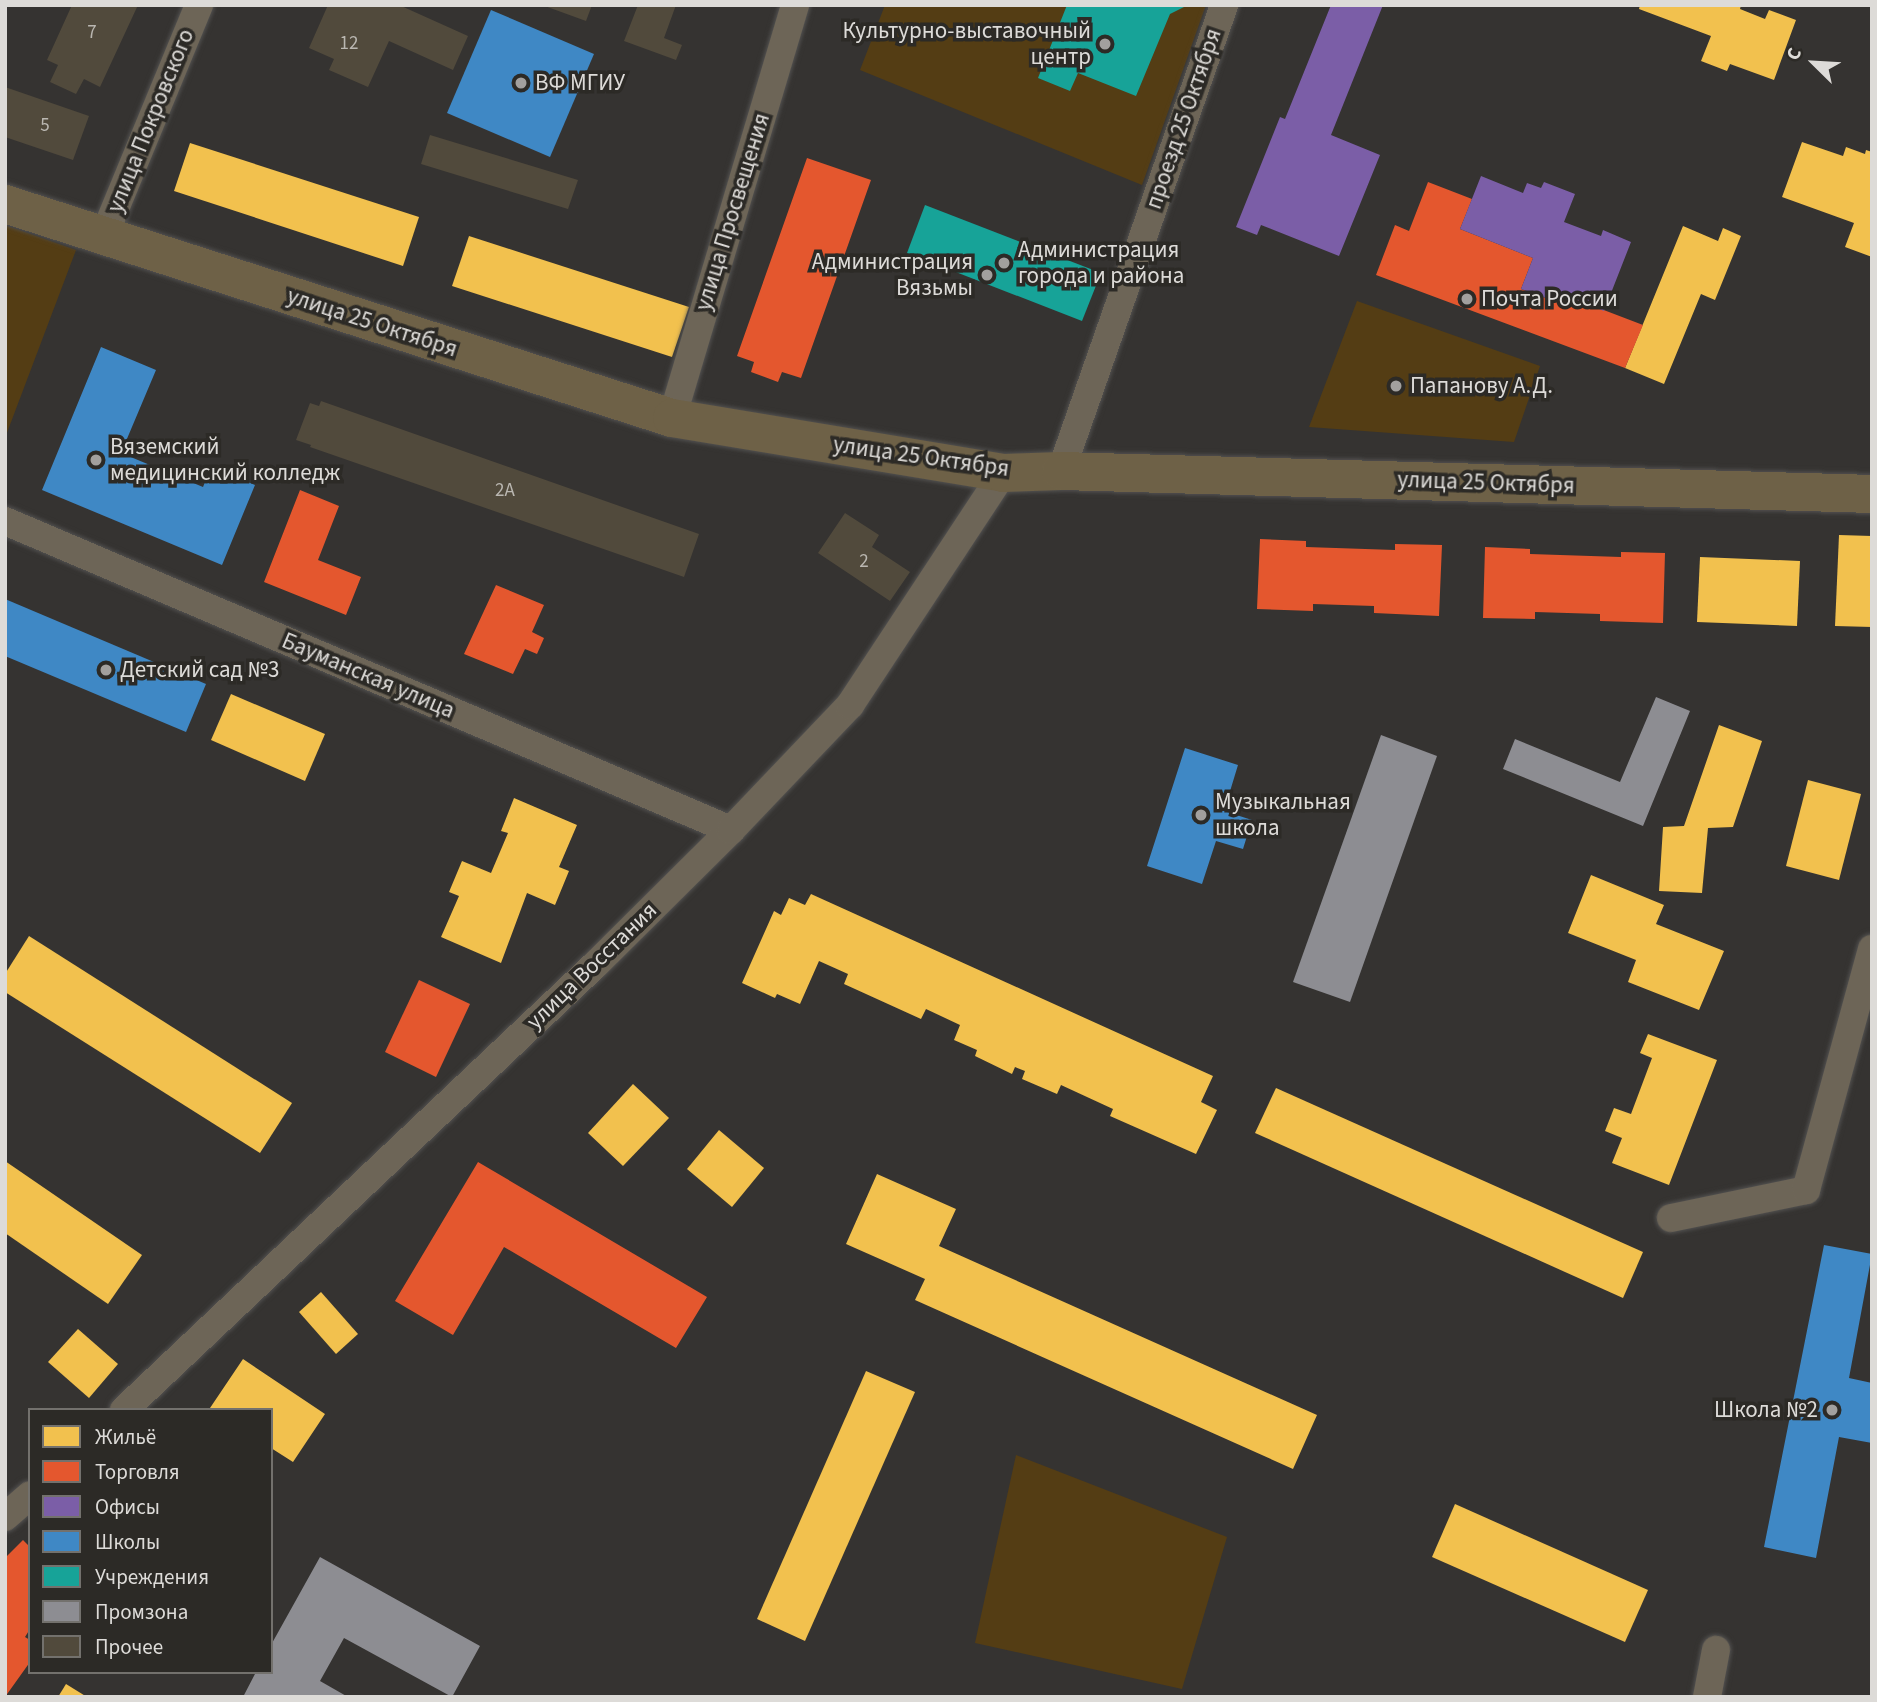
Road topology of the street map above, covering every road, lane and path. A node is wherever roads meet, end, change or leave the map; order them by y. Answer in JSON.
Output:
{"nodes":[{"id":1,"x":199,"y":5,"type":"edge"},
{"id":2,"x":794,"y":5,"type":"edge"},
{"id":3,"x":1224,"y":5,"type":"edge"},
{"id":4,"x":5,"y":204,"type":"edge"},
{"id":5,"x":103,"y":237,"type":"junction"},
{"id":6,"x":672,"y":418,"type":"junction"},
{"id":7,"x":1061,"y":471,"type":"junction"},
{"id":8,"x":1003,"y":472,"type":"junction"},
{"id":9,"x":1872,"y":494,"type":"edge"},
{"id":10,"x":5,"y":521,"type":"edge"},
{"id":11,"x":731,"y":830,"type":"junction"},
{"id":12,"x":1872,"y":949,"type":"edge"},
{"id":13,"x":1671,"y":1218,"type":"dead end"},
{"id":14,"x":126,"y":1408,"type":"edge"},
{"id":15,"x":28,"y":1497,"type":"edge"},
{"id":16,"x":5,"y":1517,"type":"edge"},
{"id":17,"x":1716,"y":1650,"type":"dead end"},
{"id":18,"x":1707,"y":1697,"type":"edge"}],
"edges":[{"from":1,"to":5,"type":"street","name":"улица Покровского"},
{"from":2,"to":6,"type":"street","name":"улица Просвещения"},
{"from":3,"to":7,"type":"street","name":"проезд 25 Октября"},
{"from":4,"to":5,"type":"main road","name":"улица 25 Октября"},
{"from":5,"to":6,"type":"main road","name":"улица 25 Октября"},
{"from":6,"to":8,"type":"main road","name":"улица 25 Октября"},
{"from":7,"to":8,"type":"main road","name":"улица 25 Октября"},
{"from":7,"to":9,"type":"main road","name":"улица 25 Октября"},
{"from":8,"to":11,"type":"street","name":"улица Восстания"},
{"from":10,"to":11,"type":"street","name":"Бауманская улица"},
{"from":11,"to":14,"type":"street","name":"улица Восстания"},
{"from":12,"to":13,"type":"street"},
{"from":15,"to":16,"type":"street"},
{"from":17,"to":18,"type":"street"}]}
